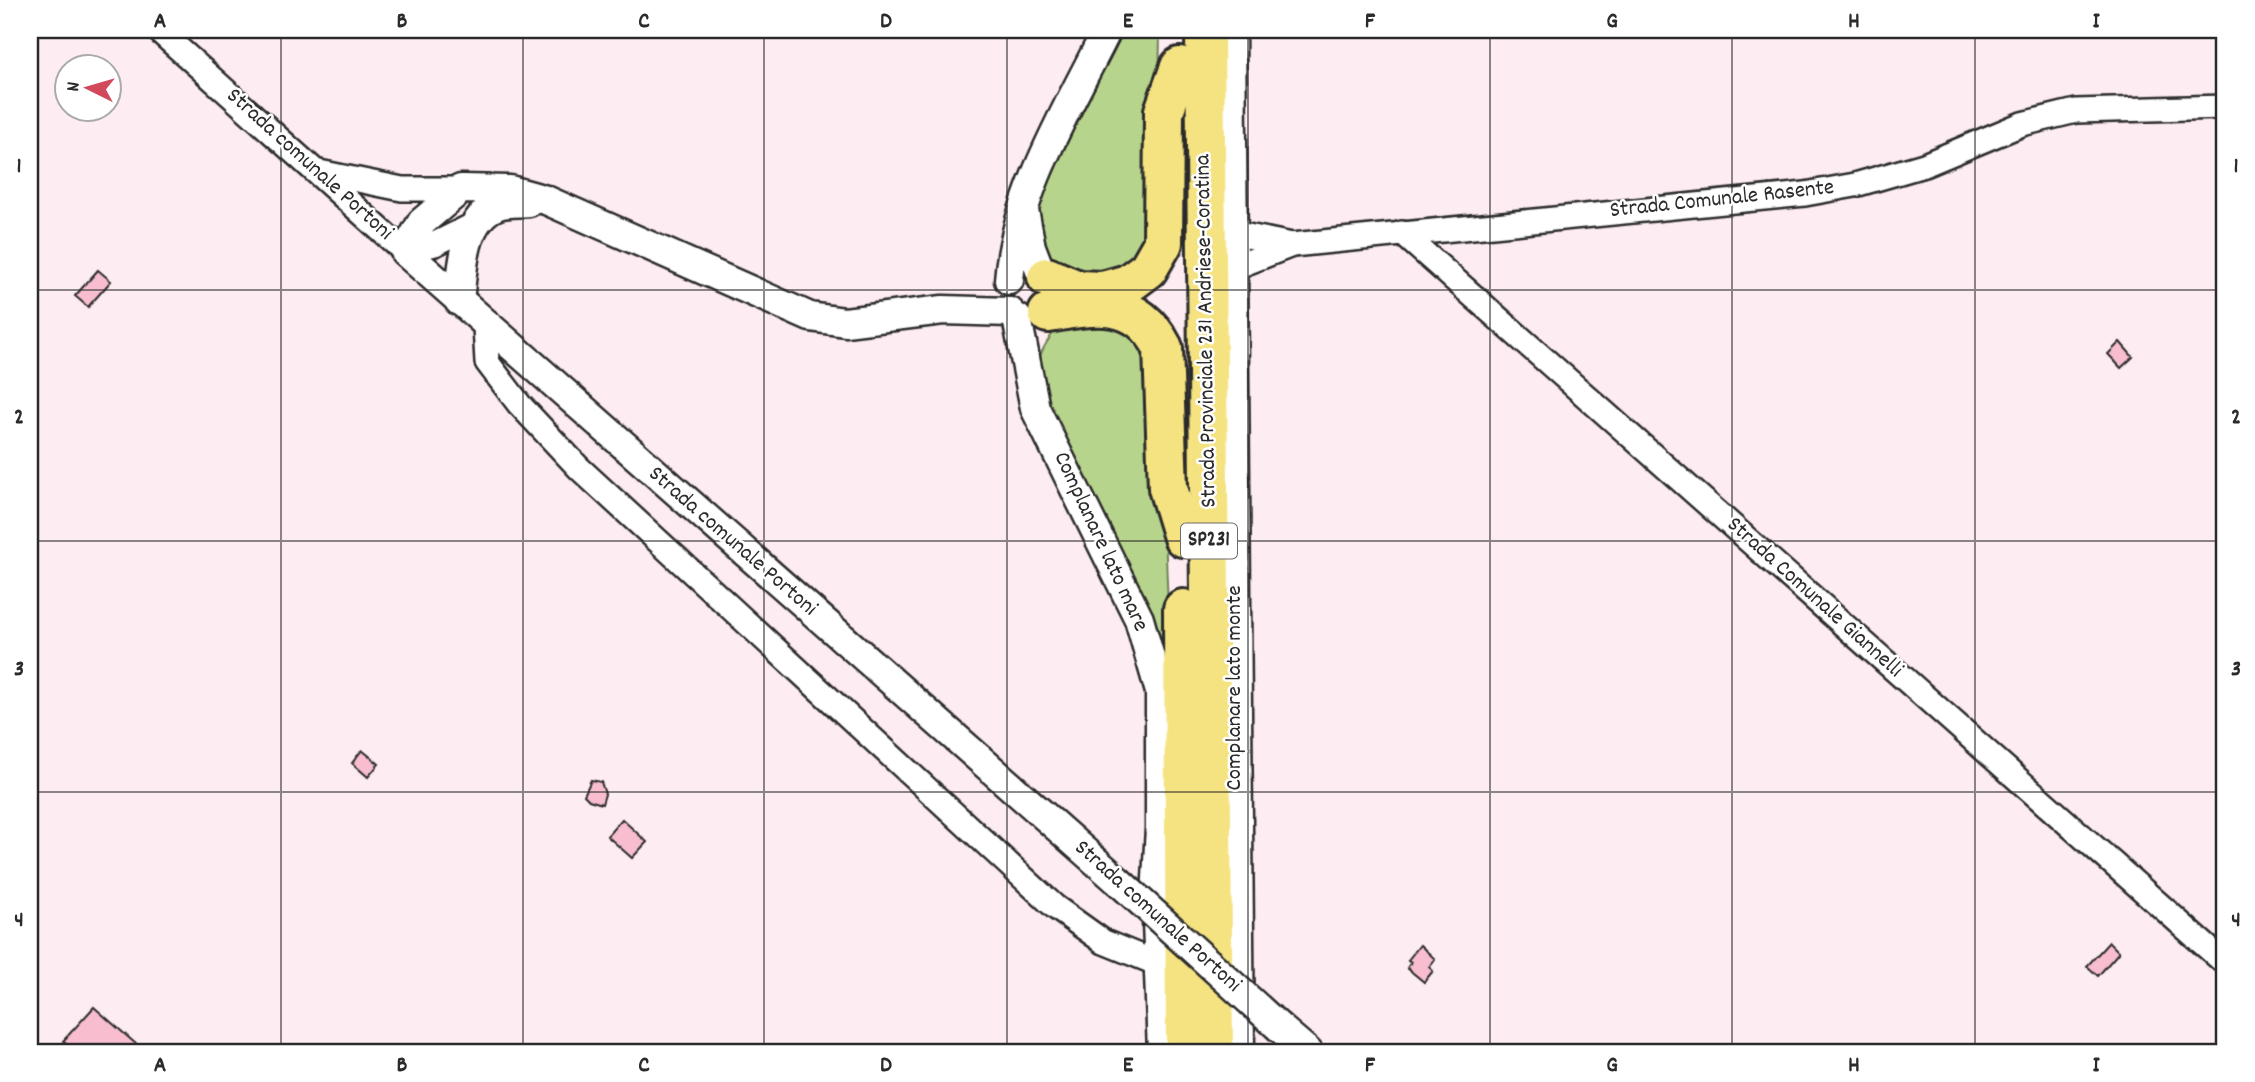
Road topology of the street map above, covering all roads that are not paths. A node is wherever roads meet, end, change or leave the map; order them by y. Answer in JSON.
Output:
{"nodes":[{"id":1,"x":158,"y":30,"type":"edge"},
{"id":2,"x":1107,"y":30,"type":"edge"},
{"id":3,"x":1205,"y":30,"type":"edge"},
{"id":4,"x":1231,"y":30,"type":"edge"},
{"id":5,"x":1179,"y":48,"type":"edge"},
{"id":6,"x":2225,"y":107,"type":"edge"},
{"id":7,"x":318,"y":173,"type":"junction"},
{"id":8,"x":461,"y":189,"type":"junction"},
{"id":9,"x":546,"y":200,"type":"junction"},
{"id":10,"x":475,"y":224,"type":"junction"},
{"id":11,"x":1233,"y":233,"type":"junction"},
{"id":12,"x":1402,"y":233,"type":"junction"},
{"id":13,"x":1292,"y":245,"type":"junction"},
{"id":14,"x":405,"y":252,"type":"junction"},
{"id":15,"x":1233,"y":268,"type":"junction"},
{"id":16,"x":1027,"y":297,"type":"junction"},
{"id":17,"x":459,"y":301,"type":"junction"},
{"id":18,"x":485,"y":326,"type":"junction"},
{"id":19,"x":1183,"y":537,"type":"junction"},
{"id":20,"x":1156,"y":963,"type":"junction"},
{"id":21,"x":2225,"y":963,"type":"edge"},
{"id":22,"x":1162,"y":1052,"type":"edge"},
{"id":23,"x":1185,"y":1052,"type":"edge"},
{"id":24,"x":1214,"y":1052,"type":"edge"},
{"id":25,"x":1240,"y":1052,"type":"edge"},
{"id":26,"x":1308,"y":1052,"type":"edge"}],
"edges":[{"from":1,"to":7,"type":"street","name":"Strada comunale Portoni"},
{"from":2,"to":16,"type":"street","name":"Complanare lato mare"},
{"from":3,"to":24,"type":"highway","name":"Strada Provinciale 231 Andriese-Coratina","number":"SP231"},
{"from":4,"to":11,"type":"street","name":"Complanare lato monte"},
{"from":5,"to":16,"type":"highway"},
{"from":5,"to":19,"type":"highway","name":"Strada Provinciale 231 Andriese-Coratina","number":"SP231"},
{"from":6,"to":12,"type":"street","name":"Strada Comunale Rasente"},
{"from":7,"to":8,"type":"street"},
{"from":7,"to":14,"type":"street","name":"Strada comunale Portoni"},
{"from":8,"to":9,"type":"street"},
{"from":8,"to":14,"type":"street"},
{"from":9,"to":10,"type":"street"},
{"from":9,"to":16,"type":"street"},
{"from":10,"to":14,"type":"street"},
{"from":10,"to":17,"type":"street"},
{"from":11,"to":13,"type":"street"},
{"from":11,"to":15,"type":"street","name":"Complanare lato monte"},
{"from":12,"to":13,"type":"street","name":"Strada Comunale Rasente"},
{"from":12,"to":21,"type":"street","name":"Strada Comunale Giannelli"},
{"from":13,"to":15,"type":"street"},
{"from":14,"to":17,"type":"street","name":"Strada comunale Portoni"},
{"from":15,"to":25,"type":"street","name":"Complanare lato monte"},
{"from":16,"to":19,"type":"highway"},
{"from":16,"to":20,"type":"street","name":"Complanare lato mare"},
{"from":17,"to":18,"type":"street","name":"Strada comunale Portoni"},
{"from":18,"to":20,"type":"street"},
{"from":18,"to":26,"type":"street","name":"Strada comunale Portoni","bridge":true},
{"from":19,"to":23,"type":"highway","name":"Strada Provinciale 231 Andriese-Coratina","number":"SP231"},
{"from":20,"to":22,"type":"street","name":"Complanare lato mare"}]}
